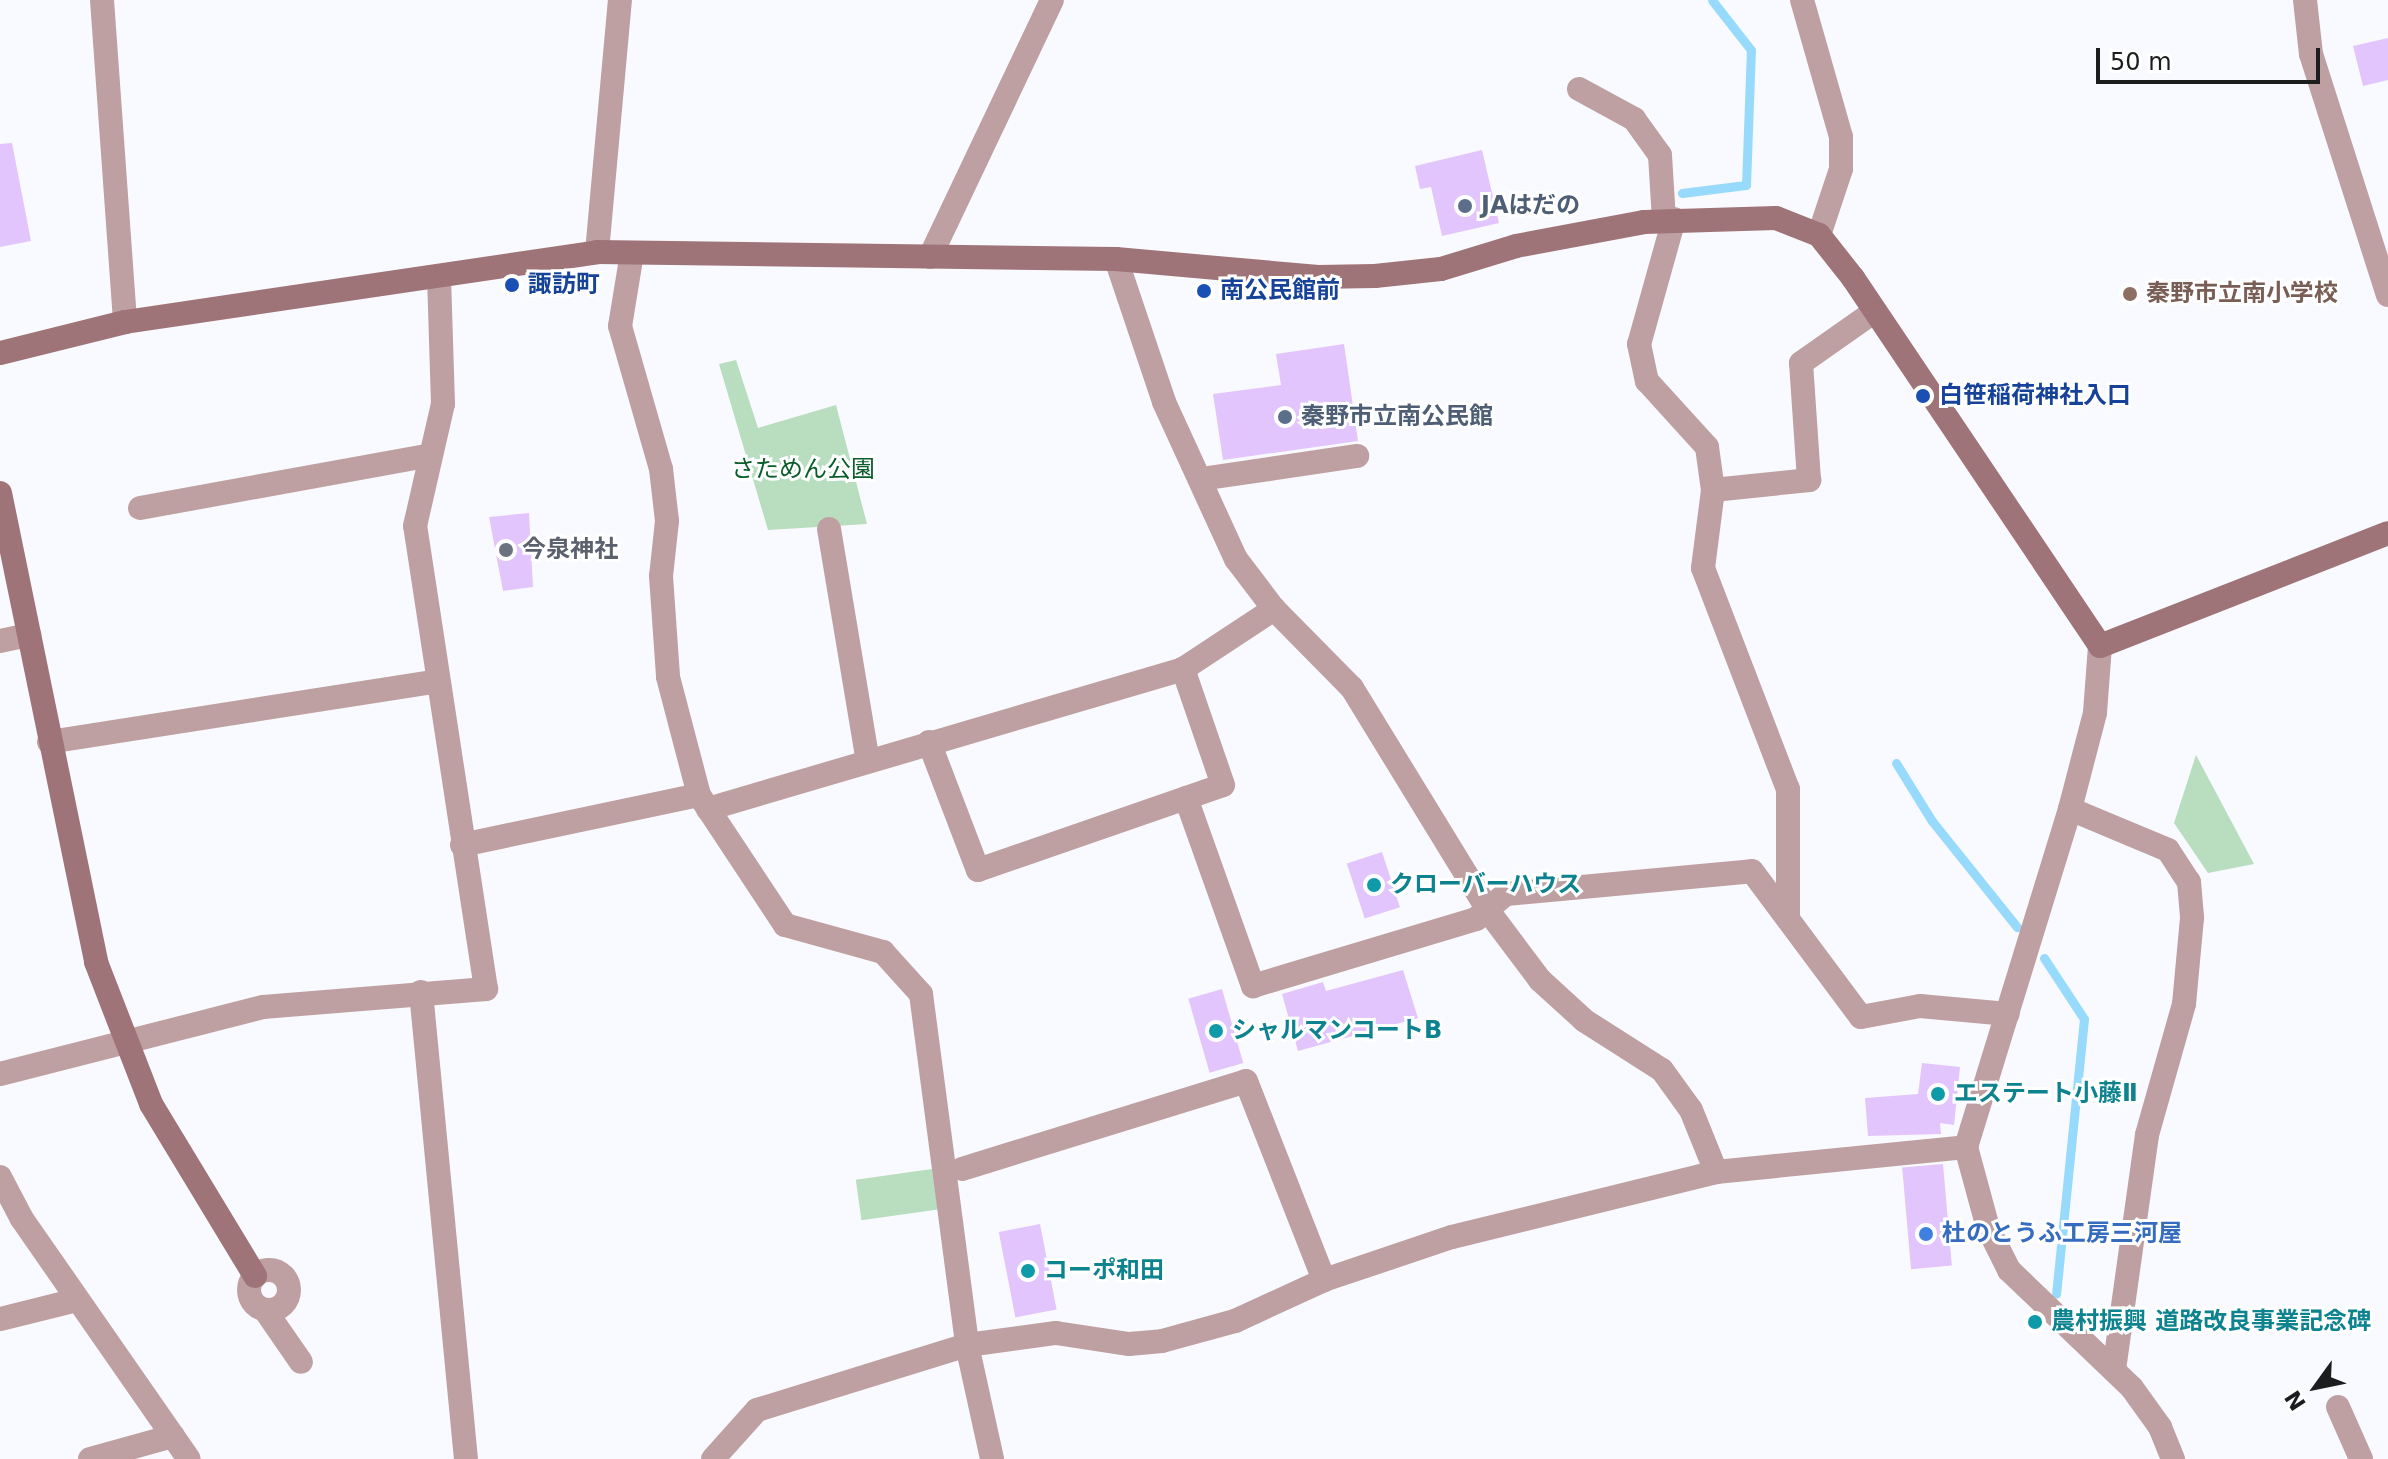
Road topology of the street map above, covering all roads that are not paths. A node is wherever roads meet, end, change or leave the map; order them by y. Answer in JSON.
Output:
{"nodes":[{"id":1,"x":102,"y":0,"type":"edge"},
{"id":2,"x":620,"y":0,"type":"edge"},
{"id":3,"x":1052,"y":0,"type":"edge"},
{"id":4,"x":1802,"y":0,"type":"edge"},
{"id":5,"x":2305,"y":0,"type":"edge"},
{"id":6,"x":1579,"y":89,"type":"dead end"},
{"id":7,"x":1669,"y":220,"type":"junction"},
{"id":8,"x":1819,"y":235,"type":"junction"},
{"id":9,"x":597,"y":252,"type":"junction"},
{"id":10,"x":632,"y":253,"type":"junction"},
{"id":11,"x":930,"y":257,"type":"junction"},
{"id":12,"x":1116,"y":259,"type":"junction"},
{"id":13,"x":439,"y":276,"type":"junction"},
{"id":14,"x":2388,"y":295,"type":"edge"},
{"id":15,"x":1875,"y":311,"type":"junction"},
{"id":16,"x":125,"y":322,"type":"junction"},
{"id":17,"x":0,"y":353,"type":"edge"},
{"id":18,"x":427,"y":456,"type":"junction"},
{"id":19,"x":1357,"y":456,"type":"dead end"},
{"id":20,"x":1201,"y":479,"type":"junction"},
{"id":21,"x":1713,"y":490,"type":"junction"},
{"id":22,"x":0,"y":493,"type":"edge"},
{"id":23,"x":140,"y":508,"type":"dead end"},
{"id":24,"x":829,"y":529,"type":"dead end"},
{"id":25,"x":2388,"y":533,"type":"edge"},
{"id":26,"x":1274,"y":609,"type":"junction"},
{"id":27,"x":29,"y":635,"type":"junction"},
{"id":28,"x":0,"y":641,"type":"edge"},
{"id":29,"x":2100,"y":646,"type":"junction"},
{"id":30,"x":1183,"y":669,"type":"junction"},
{"id":31,"x":438,"y":681,"type":"junction"},
{"id":32,"x":49,"y":742,"type":"junction"},
{"id":33,"x":929,"y":742,"type":"junction"},
{"id":34,"x":868,"y":761,"type":"junction"},
{"id":35,"x":1186,"y":798,"type":"junction"},
{"id":36,"x":704,"y":802,"type":"junction"},
{"id":37,"x":2070,"y":809,"type":"junction"},
{"id":38,"x":462,"y":845,"type":"junction"},
{"id":39,"x":1489,"y":912,"type":"junction"},
{"id":40,"x":1788,"y":917,"type":"junction"},
{"id":41,"x":421,"y":992,"type":"junction"},
{"id":42,"x":2008,"y":1014,"type":"junction"},
{"id":43,"x":125,"y":1038,"type":"junction"},
{"id":44,"x":0,"y":1074,"type":"edge"},
{"id":45,"x":1966,"y":1147,"type":"junction"},
{"id":46,"x":962,"y":1169,"type":"dead end"},
{"id":47,"x":1716,"y":1172,"type":"junction"},
{"id":48,"x":0,"y":1177,"type":"edge"},
{"id":49,"x":255,"y":1276,"type":"junction"},
{"id":50,"x":1324,"y":1280,"type":"junction"},
{"id":51,"x":77,"y":1300,"type":"junction"},
{"id":52,"x":265,"y":1310,"type":"junction"},
{"id":53,"x":0,"y":1319,"type":"edge"},
{"id":54,"x":967,"y":1345,"type":"junction"},
{"id":55,"x":301,"y":1362,"type":"dead end"},
{"id":56,"x":2114,"y":1369,"type":"junction"},
{"id":57,"x":2338,"y":1407,"type":"dead end"},
{"id":58,"x":173,"y":1436,"type":"junction"},
{"id":59,"x":90,"y":1459,"type":"edge"},
{"id":60,"x":189,"y":1459,"type":"edge"},
{"id":61,"x":466,"y":1459,"type":"edge"},
{"id":62,"x":713,"y":1459,"type":"edge"},
{"id":63,"x":992,"y":1459,"type":"edge"},
{"id":64,"x":2173,"y":1459,"type":"edge"},
{"id":65,"x":2361,"y":1459,"type":"edge"}],
"edges":[{"from":1,"to":16,"type":"street"},
{"from":2,"to":9,"type":"street"},
{"from":3,"to":11,"type":"street"},
{"from":4,"to":8,"type":"street"},
{"from":5,"to":14,"type":"street"},
{"from":6,"to":7,"type":"street"},
{"from":7,"to":8,"type":"street"},
{"from":7,"to":12,"type":"street"},
{"from":7,"to":21,"type":"street"},
{"from":8,"to":15,"type":"street"},
{"from":9,"to":10,"type":"street"},
{"from":9,"to":13,"type":"street"},
{"from":10,"to":11,"type":"street"},
{"from":10,"to":36,"type":"street"},
{"from":11,"to":12,"type":"street"},
{"from":12,"to":20,"type":"street"},
{"from":13,"to":16,"type":"street"},
{"from":13,"to":18,"type":"street"},
{"from":15,"to":21,"type":"street"},
{"from":15,"to":29,"type":"street"},
{"from":16,"to":17,"type":"street"},
{"from":18,"to":23,"type":"street"},
{"from":18,"to":31,"type":"street"},
{"from":19,"to":20,"type":"street"},
{"from":20,"to":26,"type":"street"},
{"from":21,"to":40,"type":"street"},
{"from":22,"to":27,"type":"street"},
{"from":24,"to":34,"type":"street"},
{"from":25,"to":29,"type":"street"},
{"from":26,"to":30,"type":"street"},
{"from":26,"to":39,"type":"street"},
{"from":27,"to":28,"type":"street"},
{"from":27,"to":32,"type":"street"},
{"from":29,"to":37,"type":"street"},
{"from":30,"to":33,"type":"street"},
{"from":30,"to":35,"type":"street"},
{"from":31,"to":32,"type":"street"},
{"from":31,"to":38,"type":"street"},
{"from":32,"to":43,"type":"street"},
{"from":33,"to":34,"type":"street"},
{"from":33,"to":35,"type":"street"},
{"from":34,"to":36,"type":"street"},
{"from":35,"to":39,"type":"street"},
{"from":36,"to":38,"type":"street"},
{"from":36,"to":54,"type":"street"},
{"from":37,"to":42,"type":"street"},
{"from":37,"to":56,"type":"street"},
{"from":38,"to":41,"type":"street"},
{"from":39,"to":40,"type":"street"},
{"from":39,"to":47,"type":"street"},
{"from":40,"to":42,"type":"street"},
{"from":41,"to":43,"type":"street"},
{"from":41,"to":61,"type":"street"},
{"from":42,"to":45,"type":"street"},
{"from":43,"to":44,"type":"street"},
{"from":43,"to":49,"type":"street"},
{"from":45,"to":47,"type":"street"},
{"from":45,"to":56,"type":"street"},
{"from":46,"to":50,"type":"street"},
{"from":47,"to":50,"type":"street"},
{"from":48,"to":51,"type":"street"},
{"from":49,"to":52,"type":"street"},
{"from":49,"to":52,"type":"street"},
{"from":50,"to":54,"type":"street"},
{"from":51,"to":53,"type":"street"},
{"from":51,"to":58,"type":"street"},
{"from":52,"to":55,"type":"street"},
{"from":54,"to":62,"type":"street"},
{"from":54,"to":63,"type":"street"},
{"from":56,"to":64,"type":"street"},
{"from":57,"to":65,"type":"street"},
{"from":58,"to":59,"type":"street"},
{"from":58,"to":60,"type":"street"}]}
